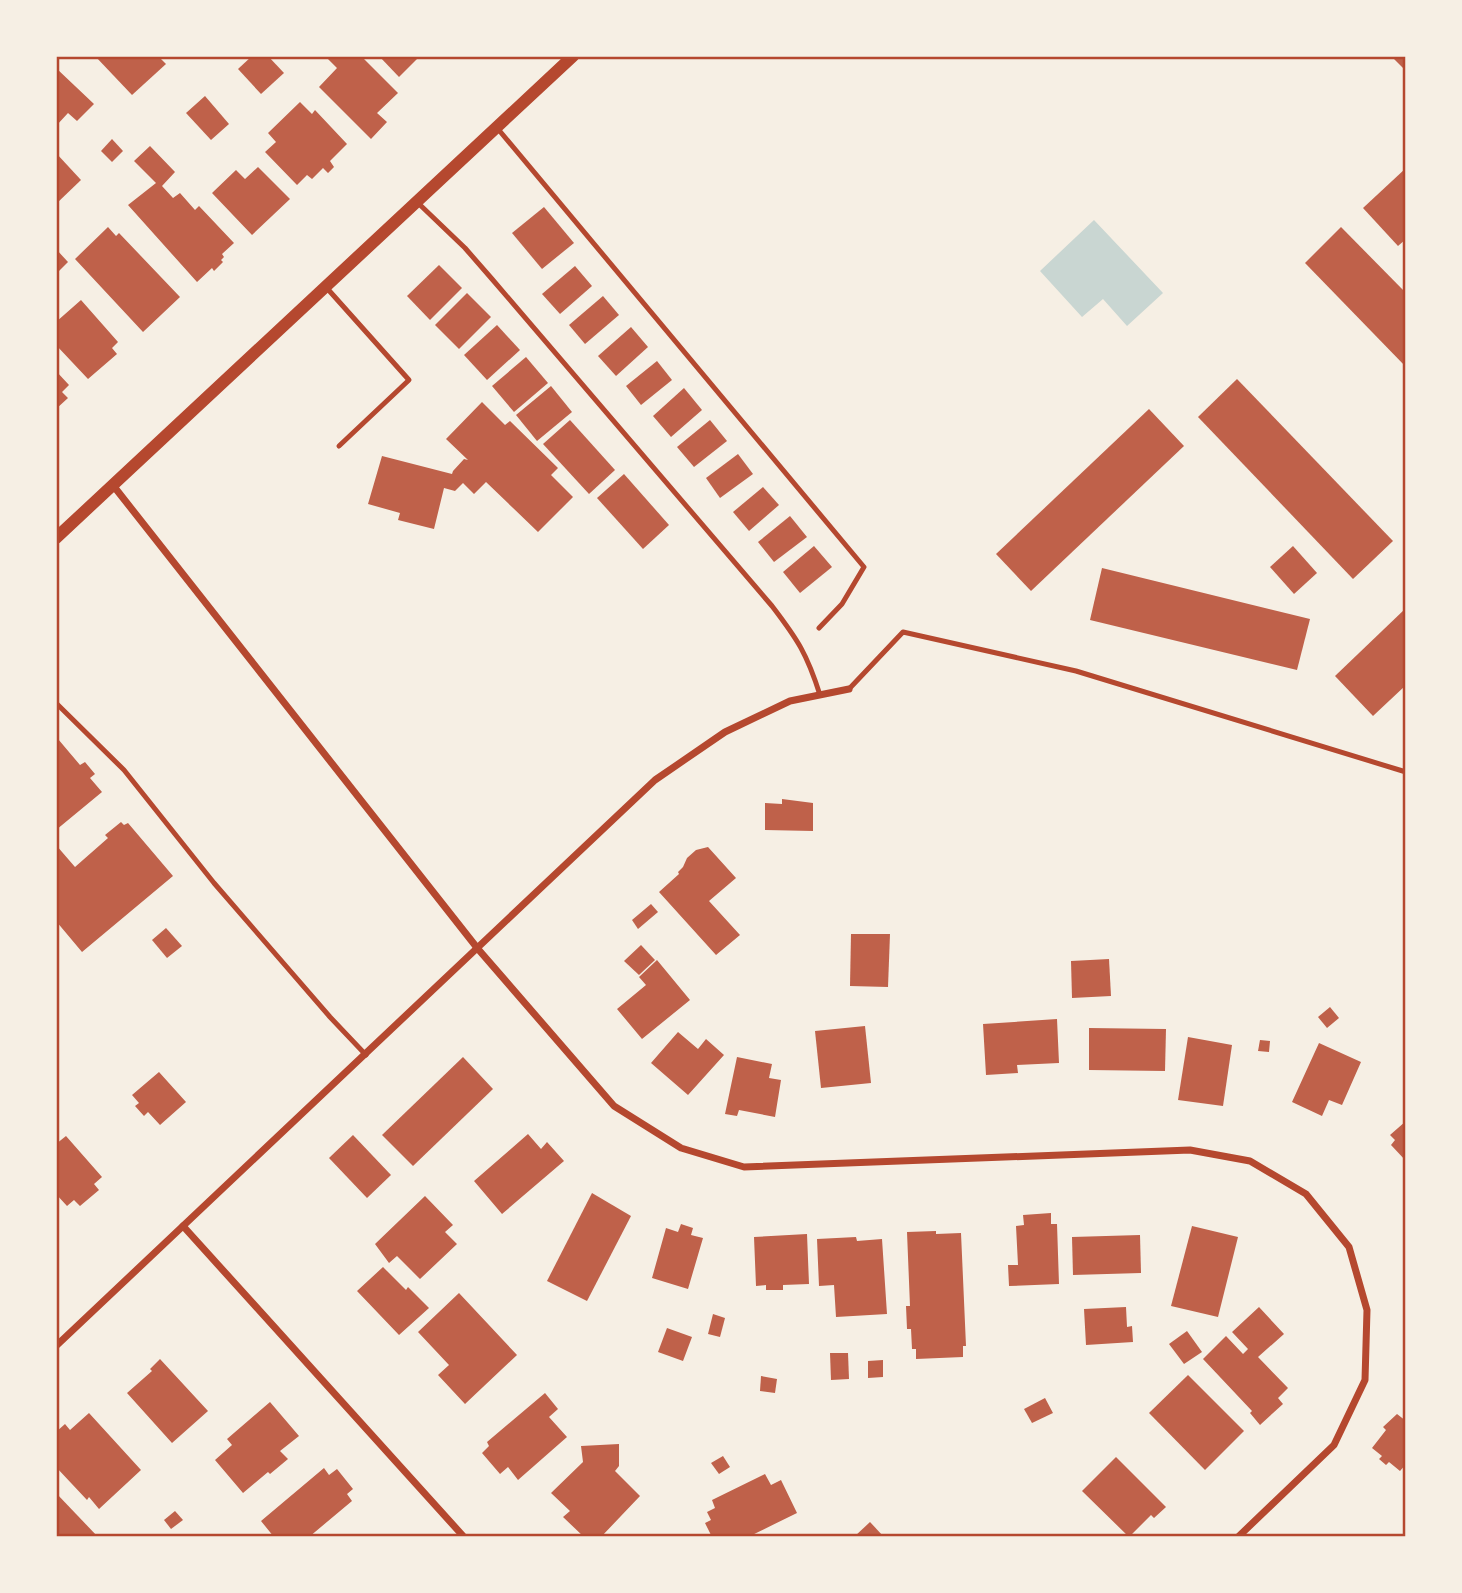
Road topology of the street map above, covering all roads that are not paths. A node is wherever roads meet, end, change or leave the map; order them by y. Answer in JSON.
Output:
{"nodes":[{"id":1,"x":573,"y":56,"type":"edge"},
{"id":2,"x":496,"y":126,"type":"junction"},
{"id":3,"x":416,"y":201,"type":"junction"},
{"id":4,"x":325,"y":286,"type":"junction"},
{"id":5,"x":339,"y":446,"type":"dead end"},
{"id":6,"x":112,"y":484,"type":"junction"},
{"id":7,"x":56,"y":538,"type":"edge"},
{"id":8,"x":819,"y":628,"type":"dead end"},
{"id":9,"x":849,"y":689,"type":"joint"},
{"id":10,"x":820,"y":695,"type":"junction"},
{"id":11,"x":56,"y":703,"type":"edge"},
{"id":12,"x":1406,"y":772,"type":"edge"},
{"id":13,"x":478,"y":949,"type":"junction"},
{"id":14,"x":366,"y":1055,"type":"junction"},
{"id":15,"x":183,"y":1226,"type":"junction"},
{"id":16,"x":56,"y":1346,"type":"edge"},
{"id":17,"x":464,"y":1537,"type":"edge"},
{"id":18,"x":1238,"y":1537,"type":"edge"}],
"edges":[{"from":1,"to":2,"type":"street"},
{"from":2,"to":3,"type":"street"},
{"from":2,"to":8,"type":"lane"},
{"from":3,"to":4,"type":"street"},
{"from":3,"to":10,"type":"lane"},
{"from":4,"to":5,"type":"lane"},
{"from":4,"to":6,"type":"street"},
{"from":6,"to":7,"type":"street"},
{"from":6,"to":13,"type":"street"},
{"from":9,"to":10,"type":"street"},
{"from":9,"to":12,"type":"lane"},
{"from":10,"to":13,"type":"street"},
{"from":11,"to":14,"type":"lane"},
{"from":13,"to":14,"type":"street"},
{"from":13,"to":18,"type":"street"},
{"from":14,"to":15,"type":"street"},
{"from":15,"to":16,"type":"street"},
{"from":15,"to":17,"type":"street"}]}
